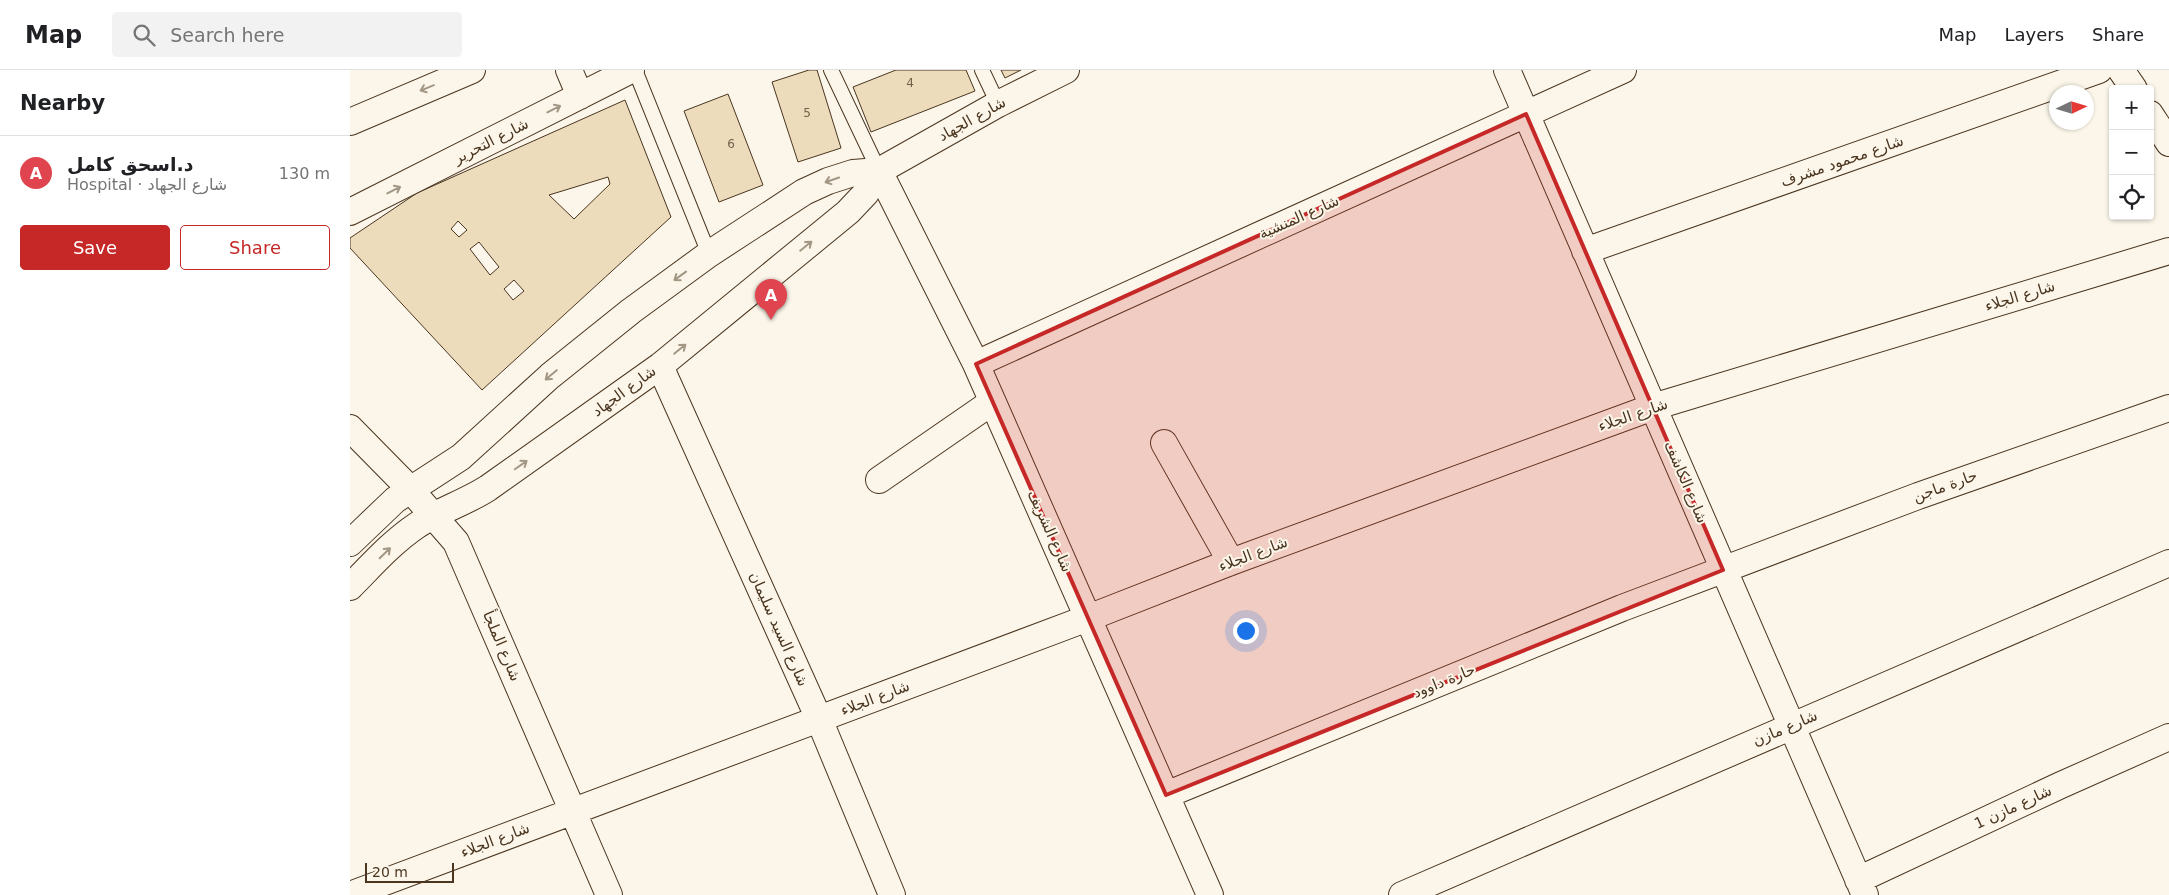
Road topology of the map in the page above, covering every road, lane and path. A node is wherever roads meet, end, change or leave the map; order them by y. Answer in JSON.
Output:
{"nodes":[{"id":1,"x":472,"y":70,"type":"edge"},
{"id":2,"x":569,"y":70,"type":"edge"},
{"id":3,"x":633,"y":70,"type":"edge"},
{"id":4,"x":831,"y":70,"type":"edge"},
{"id":5,"x":982,"y":70,"type":"edge"},
{"id":6,"x":1066,"y":70,"type":"edge"},
{"id":7,"x":1507,"y":70,"type":"edge"},
{"id":8,"x":1623,"y":70,"type":"edge"},
{"id":9,"x":2099,"y":70,"type":"edge"},
{"id":10,"x":2121,"y":70,"type":"edge"},
{"id":11,"x":2131,"y":85,"type":"edge"},
{"id":12,"x":580,"y":96,"type":"junction"},
{"id":13,"x":998,"y":104,"type":"junction"},
{"id":14,"x":1526,"y":114,"type":"junction"},
{"id":15,"x":2154,"y":120,"type":"edge"},
{"id":16,"x":350,"y":122,"type":"edge"},
{"id":17,"x":2169,"y":143,"type":"edge"},
{"id":18,"x":879,"y":171,"type":"junction"},
{"id":19,"x":350,"y":212,"type":"edge"},
{"id":20,"x":1585,"y":251,"type":"junction"},
{"id":21,"x":2169,"y":251,"type":"edge"},
{"id":22,"x":709,"y":254,"type":"junction"},
{"id":23,"x":976,"y":364,"type":"junction"},
{"id":24,"x":660,"y":366,"type":"junction"},
{"id":25,"x":992,"y":402,"type":"junction"},
{"id":26,"x":1653,"y":406,"type":"junction"},
{"id":27,"x":2169,"y":408,"type":"edge"},
{"id":28,"x":350,"y":428,"type":"edge"},
{"id":29,"x":1164,"y":443,"type":"dead end"},
{"id":30,"x":879,"y":480,"type":"dead end"},
{"id":31,"x":410,"y":488,"type":"junction"},
{"id":32,"x":434,"y":516,"type":"junction"},
{"id":33,"x":350,"y":543,"type":"edge"},
{"id":34,"x":1231,"y":562,"type":"junction"},
{"id":35,"x":2169,"y":564,"type":"edge"},
{"id":36,"x":1724,"y":570,"type":"junction"},
{"id":37,"x":350,"y":587,"type":"edge"},
{"id":38,"x":1088,"y":618,"type":"junction"},
{"id":39,"x":819,"y":719,"type":"junction"},
{"id":40,"x":1790,"y":726,"type":"junction"},
{"id":41,"x":2169,"y":736,"type":"edge"},
{"id":42,"x":1166,"y":795,"type":"junction"},
{"id":43,"x":573,"y":811,"type":"junction"},
{"id":44,"x":1861,"y":888,"type":"edge"},
{"id":45,"x":350,"y":895,"type":"edge"},
{"id":46,"x":609,"y":895,"type":"edge"},
{"id":47,"x":892,"y":895,"type":"edge"},
{"id":48,"x":1210,"y":895,"type":"edge"},
{"id":49,"x":1402,"y":895,"type":"edge"}],
"edges":[{"from":1,"to":16,"type":"street","one_way":true},
{"from":2,"to":12,"type":"street"},
{"from":3,"to":12,"type":"street","name":"شارع التحرير"},
{"from":3,"to":22,"type":"lane"},
{"from":4,"to":18,"type":"lane"},
{"from":5,"to":13,"type":"lane"},
{"from":6,"to":13,"type":"street","name":"شارع الجهاد"},
{"from":7,"to":14,"type":"street","name":"شارع الكاشف"},
{"from":8,"to":14,"type":"street","name":"شارع المنشية"},
{"from":9,"to":20,"type":"street","name":"شارع محمود مشرف"},
{"from":10,"to":11,"type":"street"},
{"from":19,"to":12,"type":"street","name":"شارع التحرير","one_way":true},
{"from":13,"to":18,"type":"street","name":"شارع الجهاد"},
{"from":14,"to":20,"type":"street","name":"شارع الكاشف"},
{"from":14,"to":23,"type":"street","name":"شارع المنشية"},
{"from":15,"to":17,"type":"street"},
{"from":18,"to":22,"type":"street","name":"شارع الجهاد","one_way":true},
{"from":18,"to":23,"type":"street","name":"شارع الشريف"},
{"from":24,"to":18,"type":"street","name":"شارع الجهاد","one_way":true},
{"from":20,"to":26,"type":"street","name":"شارع الكاشف"},
{"from":21,"to":26,"type":"street","name":"شارع الجلاء"},
{"from":22,"to":31,"type":"street","name":"شارع الجهاد","one_way":true},
{"from":23,"to":25,"type":"street","name":"شارع الشريف"},
{"from":32,"to":24,"type":"street","name":"شارع الجهاد","one_way":true},
{"from":24,"to":39,"type":"street","name":"شارع السيد سليمان"},
{"from":25,"to":30,"type":"street"},
{"from":25,"to":38,"type":"street","name":"شارع الشريف"},
{"from":26,"to":34,"type":"street","name":"شارع الجلاء"},
{"from":26,"to":36,"type":"street","name":"شارع الكاشف"},
{"from":27,"to":36,"type":"street","name":"حارة ماجن"},
{"from":28,"to":31,"type":"street","name":"شارع الملجأ"},
{"from":29,"to":34,"type":"street"},
{"from":31,"to":32,"type":"street","name":"شارع الملجأ"},
{"from":31,"to":33,"type":"street","name":"شارع الجهاد"},
{"from":37,"to":32,"type":"street","name":"شارع الجهاد","one_way":true},
{"from":32,"to":43,"type":"street","name":"شارع الملجأ"},
{"from":34,"to":38,"type":"street","name":"شارع الجلاء"},
{"from":35,"to":40,"type":"street","name":"شارع مازن"},
{"from":36,"to":40,"type":"street","name":"شارع الكاشف"},
{"from":36,"to":42,"type":"street","name":"حارة داوود"},
{"from":38,"to":39,"type":"street","name":"شارع الجلاء"},
{"from":38,"to":42,"type":"street","name":"شارع الشريف"},
{"from":39,"to":43,"type":"street","name":"شارع الجلاء"},
{"from":39,"to":47,"type":"street","name":"شارع السيد سليمان"},
{"from":40,"to":44,"type":"street","name":"شارع الكاشف"},
{"from":40,"to":49,"type":"street","name":"شارع مازن"},
{"from":41,"to":44,"type":"street","name":"شارع مازن 1"},
{"from":42,"to":48,"type":"street","name":"شارع الشريف"},
{"from":43,"to":45,"type":"street","name":"شارع الجلاء"},
{"from":43,"to":46,"type":"street","name":"شارع الملجأ"}]}
